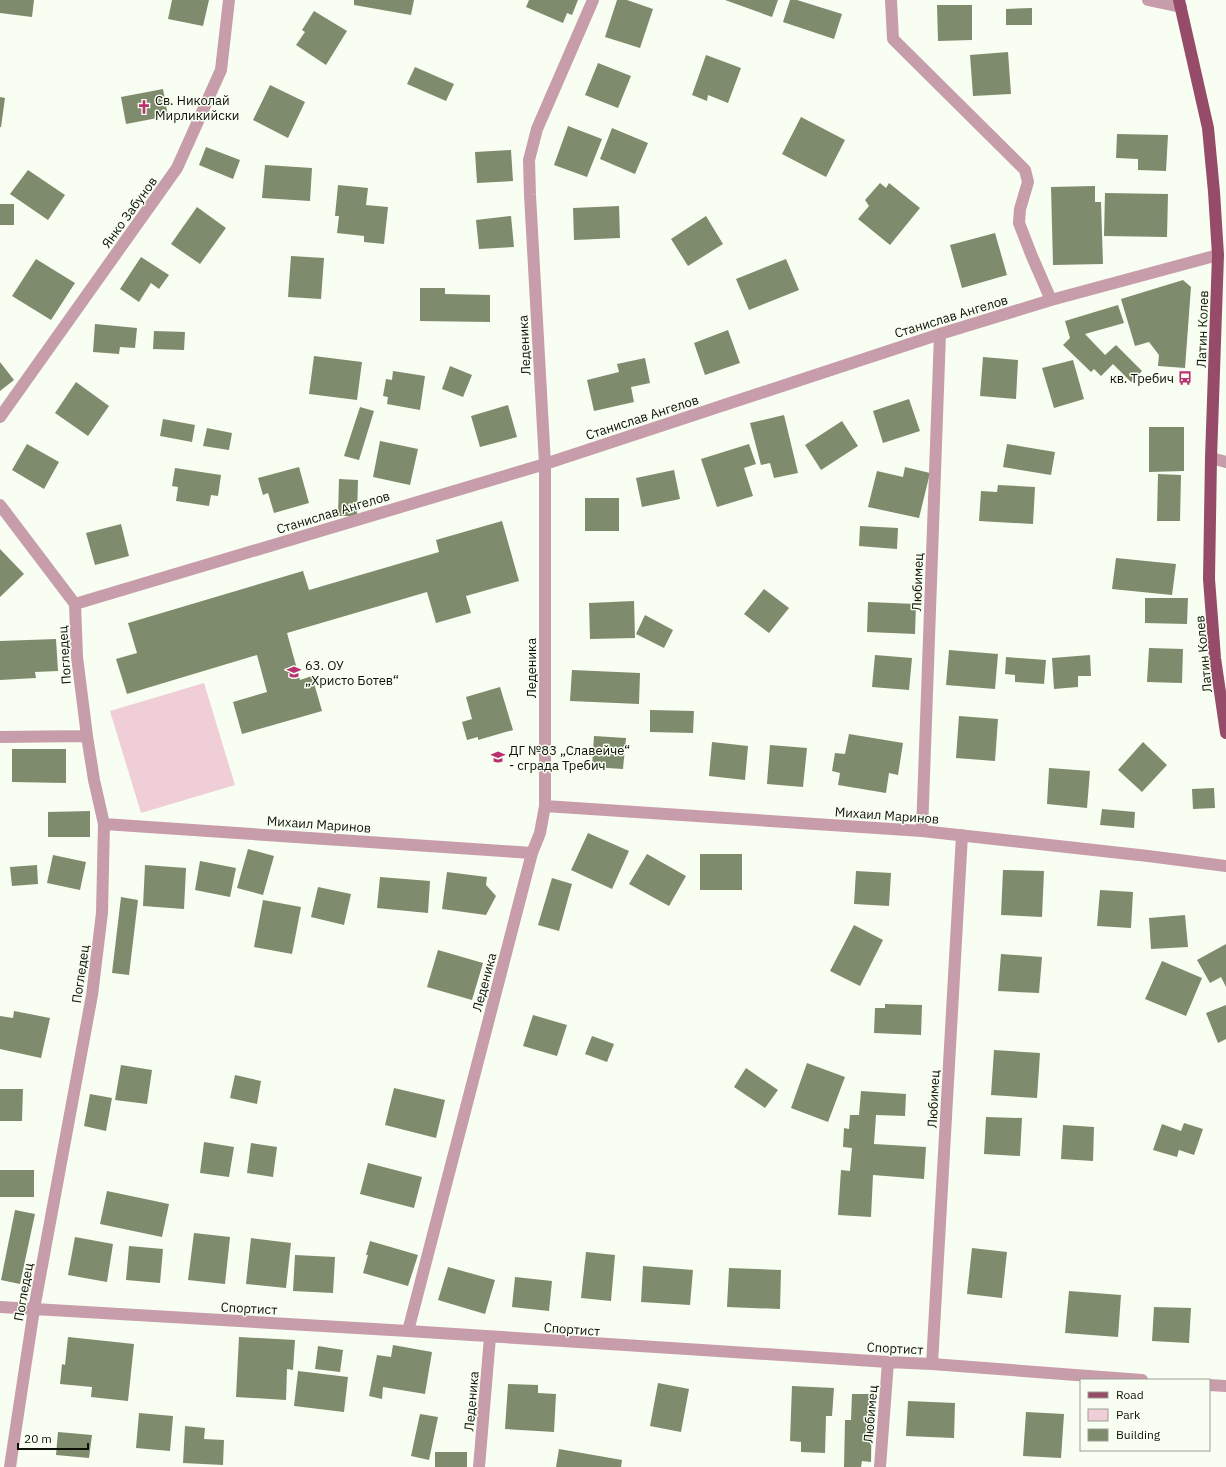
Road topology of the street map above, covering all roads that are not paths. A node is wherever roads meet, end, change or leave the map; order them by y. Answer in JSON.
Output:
{"nodes":[{"id":1,"x":229,"y":0,"type":"edge"},
{"id":2,"x":593,"y":0,"type":"edge"},
{"id":3,"x":891,"y":0,"type":"edge"},
{"id":4,"x":1148,"y":0,"type":"edge"},
{"id":5,"x":1180,"y":3,"type":"edge"},
{"id":6,"x":1218,"y":256,"type":"junction"},
{"id":7,"x":1051,"y":300,"type":"junction"},
{"id":8,"x":940,"y":334,"type":"junction"},
{"id":9,"x":0,"y":417,"type":"edge"},
{"id":10,"x":1211,"y":458,"type":"junction"},
{"id":11,"x":1226,"y":462,"type":"edge"},
{"id":12,"x":544,"y":464,"type":"junction"},
{"id":13,"x":0,"y":505,"type":"edge"},
{"id":14,"x":75,"y":604,"type":"junction"},
{"id":15,"x":1226,"y":733,"type":"edge"},
{"id":16,"x":87,"y":736,"type":"junction"},
{"id":17,"x":0,"y":737,"type":"edge"},
{"id":18,"x":545,"y":806,"type":"junction"},
{"id":19,"x":104,"y":824,"type":"junction"},
{"id":20,"x":922,"y":831,"type":"junction"},
{"id":21,"x":962,"y":835,"type":"junction"},
{"id":22,"x":532,"y":852,"type":"junction"},
{"id":23,"x":1226,"y":866,"type":"edge"},
{"id":24,"x":0,"y":1307,"type":"edge"},
{"id":25,"x":34,"y":1309,"type":"junction"},
{"id":26,"x":408,"y":1331,"type":"junction"},
{"id":27,"x":490,"y":1338,"type":"junction"},
{"id":28,"x":888,"y":1362,"type":"junction"},
{"id":29,"x":932,"y":1364,"type":"junction"},
{"id":30,"x":1129,"y":1379,"type":"edge"},
{"id":31,"x":1210,"y":1385,"type":"edge"},
{"id":32,"x":1226,"y":1386,"type":"edge"},
{"id":33,"x":10,"y":1467,"type":"edge"},
{"id":34,"x":479,"y":1467,"type":"edge"},
{"id":35,"x":880,"y":1467,"type":"edge"}],
"edges":[{"from":1,"to":9,"type":"street","name":"Янко Забунов"},
{"from":2,"to":12,"type":"street","name":"Леденика"},
{"from":3,"to":7,"type":"street"},
{"from":4,"to":5,"type":"street"},
{"from":5,"to":6,"type":"main road","name":"Латин Колев"},
{"from":6,"to":7,"type":"street","name":"Станислав Ангелов"},
{"from":6,"to":10,"type":"main road","name":"Латин Колев"},
{"from":7,"to":8,"type":"street","name":"Станислав Ангелов"},
{"from":8,"to":12,"type":"street","name":"Станислав Ангелов"},
{"from":8,"to":20,"type":"street","name":"Любимец"},
{"from":10,"to":11,"type":"street"},
{"from":10,"to":15,"type":"main road","name":"Латин Колев"},
{"from":12,"to":14,"type":"street","name":"Станислав Ангелов"},
{"from":12,"to":18,"type":"street","name":"Леденика"},
{"from":13,"to":14,"type":"street"},
{"from":14,"to":16,"type":"street","name":"Погледец"},
{"from":16,"to":17,"type":"street"},
{"from":16,"to":19,"type":"street","name":"Погледец"},
{"from":18,"to":20,"type":"street","name":"Михаил Маринов"},
{"from":18,"to":22,"type":"street","name":"Леденика"},
{"from":19,"to":22,"type":"street","name":"Михаил Маринов"},
{"from":19,"to":25,"type":"street","name":"Погледец"},
{"from":20,"to":21,"type":"street","name":"Михаил Маринов"},
{"from":21,"to":23,"type":"street","name":"Михаил Маринов"},
{"from":21,"to":29,"type":"street","name":"Любимец"},
{"from":22,"to":26,"type":"street","name":"Леденика"},
{"from":24,"to":25,"type":"street","name":"Спортист"},
{"from":25,"to":26,"type":"street","name":"Спортист"},
{"from":25,"to":33,"type":"street","name":"Погледец"},
{"from":26,"to":27,"type":"street","name":"Спортист"},
{"from":27,"to":28,"type":"street","name":"Спортист"},
{"from":27,"to":34,"type":"street","name":"Леденика"},
{"from":28,"to":29,"type":"street","name":"Спортист"},
{"from":28,"to":35,"type":"street","name":"Любимец"},
{"from":29,"to":30,"type":"street","name":"Спортист"},
{"from":31,"to":32,"type":"street"}]}
